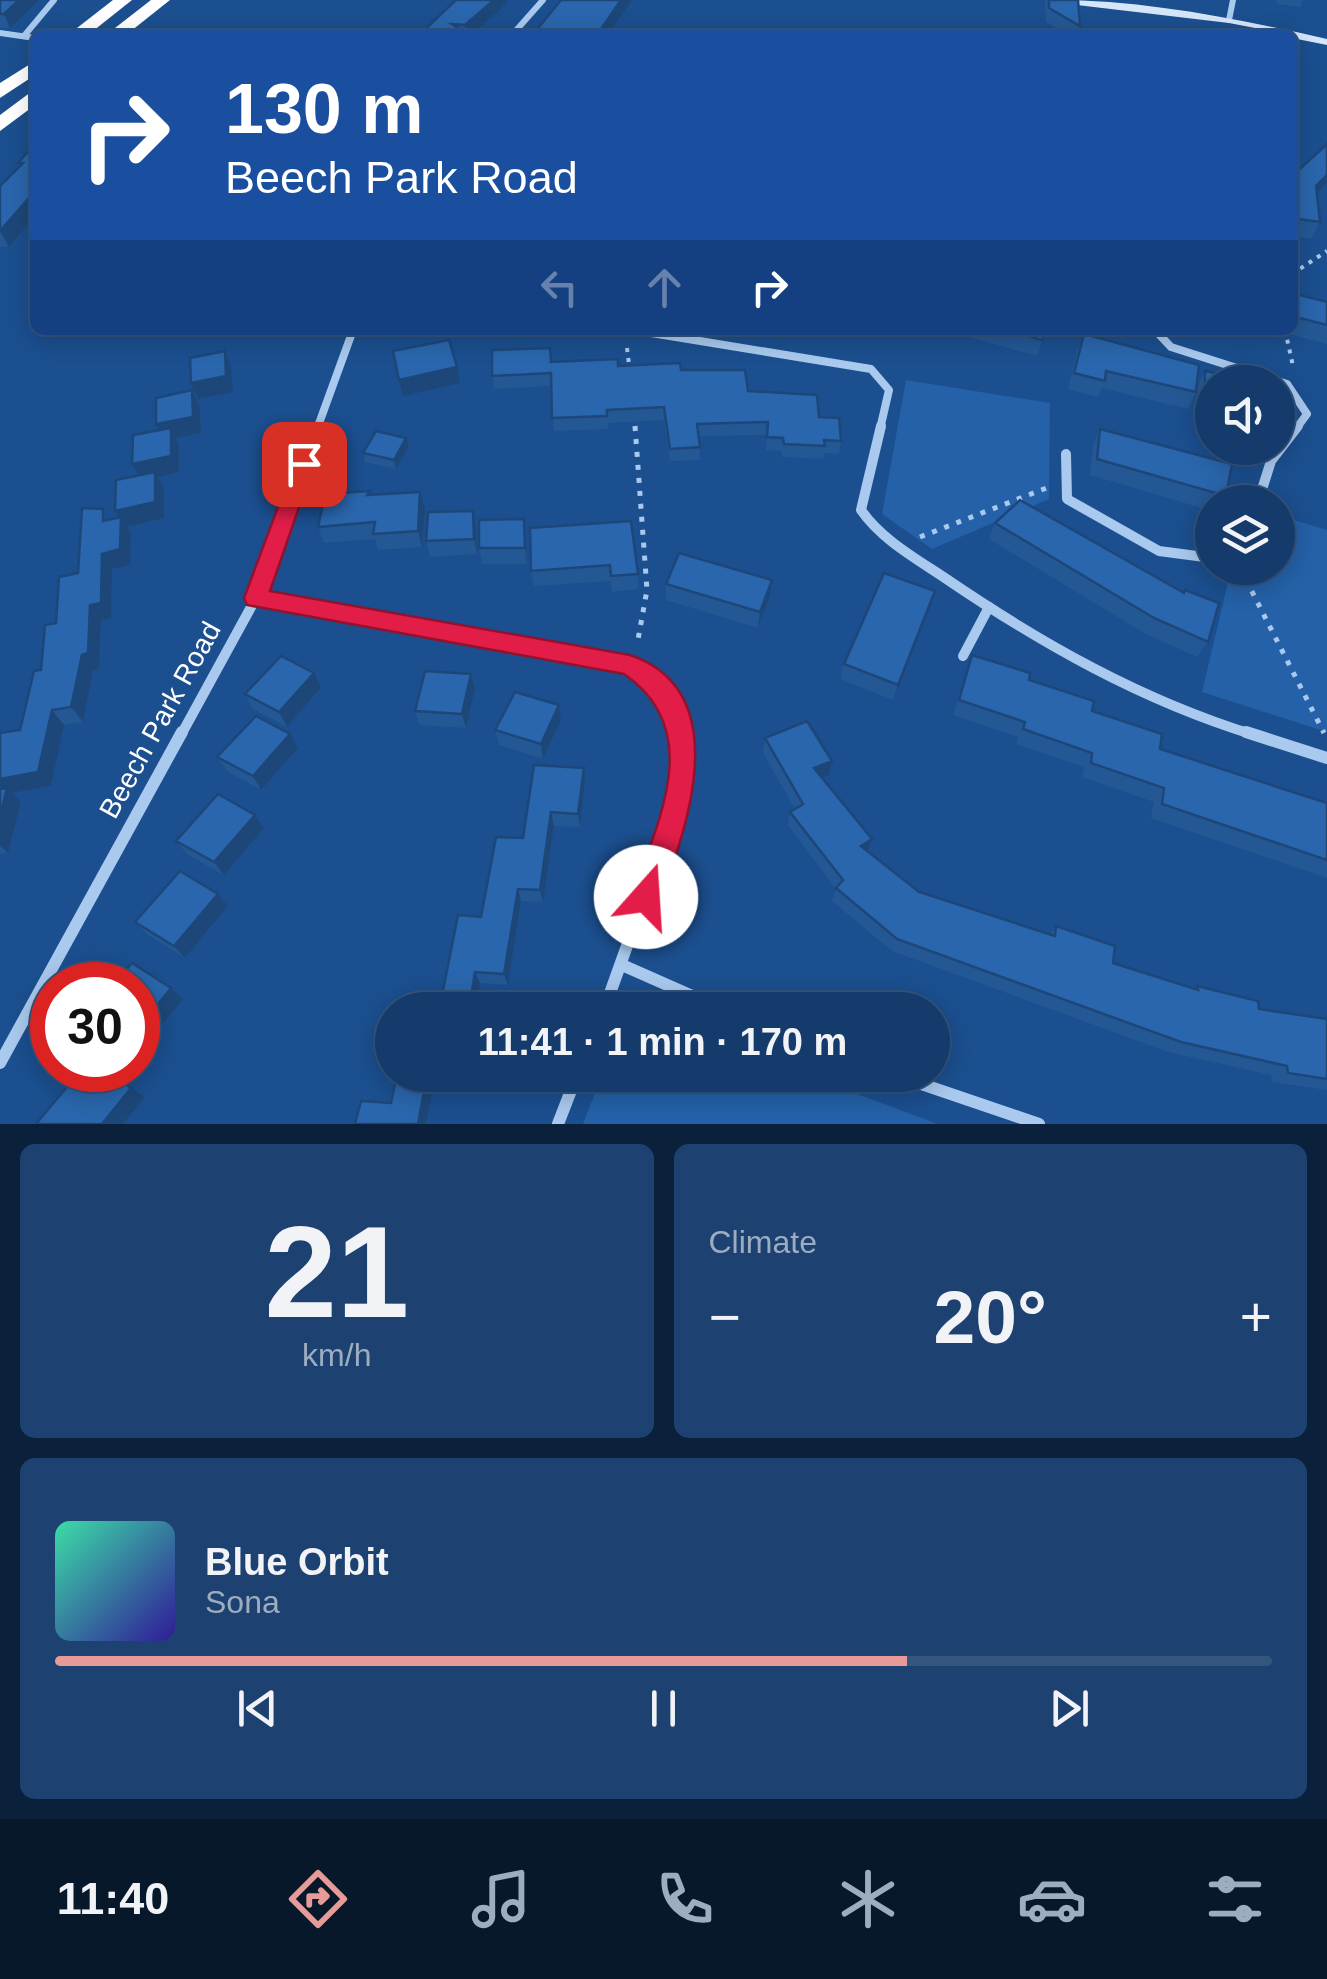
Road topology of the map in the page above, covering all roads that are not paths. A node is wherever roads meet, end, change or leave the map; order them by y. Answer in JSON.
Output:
{"nodes":[{"id":1,"x":54,"y":0,"type":"edge"},
{"id":2,"x":124,"y":0,"type":"edge"},
{"id":3,"x":162,"y":0,"type":"edge"},
{"id":4,"x":542,"y":0,"type":"edge"},
{"id":5,"x":1060,"y":0,"type":"edge"},
{"id":6,"x":1233,"y":0,"type":"edge"},
{"id":7,"x":1229,"y":20,"type":"junction"},
{"id":8,"x":84,"y":30,"type":"edge"},
{"id":9,"x":123,"y":30,"type":"edge"},
{"id":10,"x":516,"y":30,"type":"edge"},
{"id":11,"x":1274,"y":30,"type":"edge"},
{"id":12,"x":0,"y":33,"type":"edge"},
{"id":13,"x":1298,"y":35,"type":"edge"},
{"id":14,"x":24,"y":36,"type":"junction"},
{"id":15,"x":30,"y":37,"type":"edge"},
{"id":16,"x":1327,"y":42,"type":"edge"},
{"id":17,"x":30,"y":70,"type":"edge"},
{"id":18,"x":0,"y":92,"type":"edge"},
{"id":19,"x":30,"y":99,"type":"edge"},
{"id":20,"x":0,"y":125,"type":"edge"},
{"id":21,"x":350,"y":335,"type":"edge"},
{"id":22,"x":664,"y":335,"type":"edge"},
{"id":23,"x":1160,"y":335,"type":"edge"},
{"id":24,"x":1066,"y":454,"type":"dead end"},
{"id":25,"x":1263,"y":485,"type":"edge"},
{"id":26,"x":1195,"y":556,"type":"edge"},
{"id":27,"x":256,"y":598,"type":"junction"},
{"id":28,"x":989,"y":608,"type":"junction"},
{"id":29,"x":962,"y":656,"type":"dead end"},
{"id":30,"x":1327,"y":758,"type":"edge"},
{"id":31,"x":622,"y":965,"type":"junction"},
{"id":32,"x":611,"y":992,"type":"edge"},
{"id":33,"x":683,"y":992,"type":"edge"},
{"id":34,"x":0,"y":1062,"type":"edge"},
{"id":35,"x":571,"y":1092,"type":"edge"},
{"id":36,"x":945,"y":1092,"type":"edge"},
{"id":37,"x":558,"y":1124,"type":"edge"},
{"id":38,"x":1040,"y":1124,"type":"edge"}],
"edges":[{"from":1,"to":14,"type":"street"},
{"from":2,"to":8,"type":"highway"},
{"from":3,"to":9,"type":"highway"},
{"from":4,"to":10,"type":"street"},
{"from":5,"to":7,"type":"main road"},
{"from":6,"to":7,"type":"street"},
{"from":7,"to":11,"type":"main road"},
{"from":12,"to":14,"type":"street"},
{"from":13,"to":16,"type":"main road"},
{"from":14,"to":15,"type":"street"},
{"from":17,"to":18,"type":"highway"},
{"from":19,"to":20,"type":"highway"},
{"from":21,"to":27,"type":"street","name":"Beech Park Road"},
{"from":22,"to":28,"type":"street"},
{"from":23,"to":25,"type":"street"},
{"from":24,"to":26,"type":"street"},
{"from":27,"to":31,"type":"street"},
{"from":27,"to":34,"type":"street","name":"Beech Park Road"},
{"from":28,"to":29,"type":"street"},
{"from":28,"to":30,"type":"street"},
{"from":31,"to":32,"type":"street"},
{"from":31,"to":33,"type":"street"},
{"from":35,"to":37,"type":"street"},
{"from":36,"to":38,"type":"street"}]}
